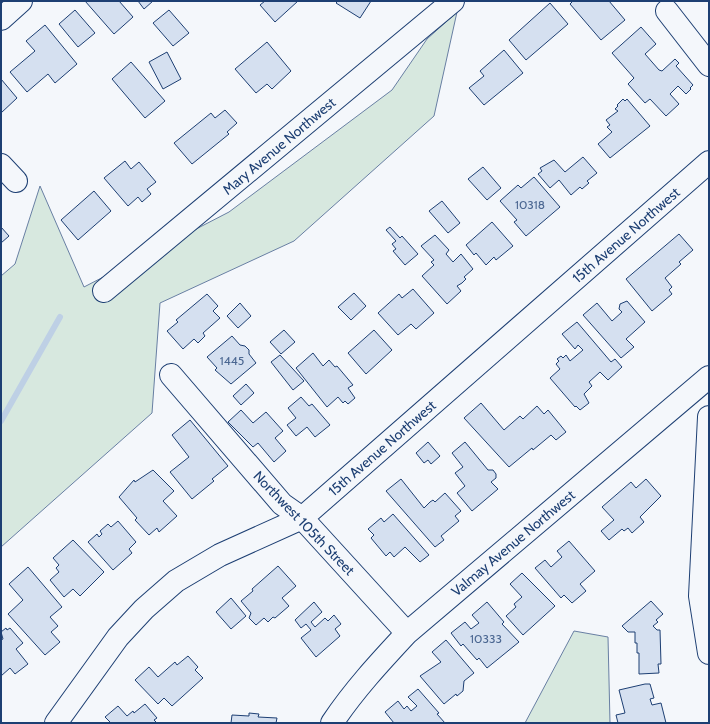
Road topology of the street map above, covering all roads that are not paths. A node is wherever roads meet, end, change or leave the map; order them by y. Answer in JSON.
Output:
{"nodes":[{"id":1,"x":21,"y":1,"type":"edge"},
{"id":2,"x":453,"y":1,"type":"edge"},
{"id":3,"x":667,"y":11,"type":"dead end"},
{"id":4,"x":1,"y":19,"type":"edge"},
{"id":5,"x":709,"y":66,"type":"edge"},
{"id":6,"x":709,"y":162,"type":"edge"},
{"id":7,"x":1,"y":165,"type":"edge"},
{"id":8,"x":16,"y":181,"type":"dead end"},
{"id":9,"x":104,"y":290,"type":"dead end"},
{"id":10,"x":171,"y":375,"type":"dead end"},
{"id":11,"x":709,"y":377,"type":"edge"},
{"id":12,"x":709,"y":417,"type":"edge"},
{"id":13,"x":302,"y":518,"type":"junction"},
{"id":14,"x":407,"y":633,"type":"junction"},
{"id":15,"x":709,"y":653,"type":"edge"},
{"id":16,"x":56,"y":723,"type":"edge"},
{"id":17,"x":332,"y":723,"type":"edge"}],
"edges":[{"from":1,"to":4,"type":"street"},
{"from":2,"to":9,"type":"street","name":"Mary Avenue Northwest"},
{"from":3,"to":5,"type":"street"},
{"from":6,"to":13,"type":"street","name":"15th Avenue Northwest"},
{"from":7,"to":8,"type":"street"},
{"from":10,"to":13,"type":"street","name":"Northwest 105th Street"},
{"from":11,"to":14,"type":"street","name":"Valmay Avenue Northwest"},
{"from":12,"to":15,"type":"street"},
{"from":13,"to":14,"type":"street","name":"Northwest 105th Street"},
{"from":13,"to":16,"type":"street","name":"15th Avenue Northwest"},
{"from":14,"to":17,"type":"street","name":"Valmay Avenue Northwest"}]}
